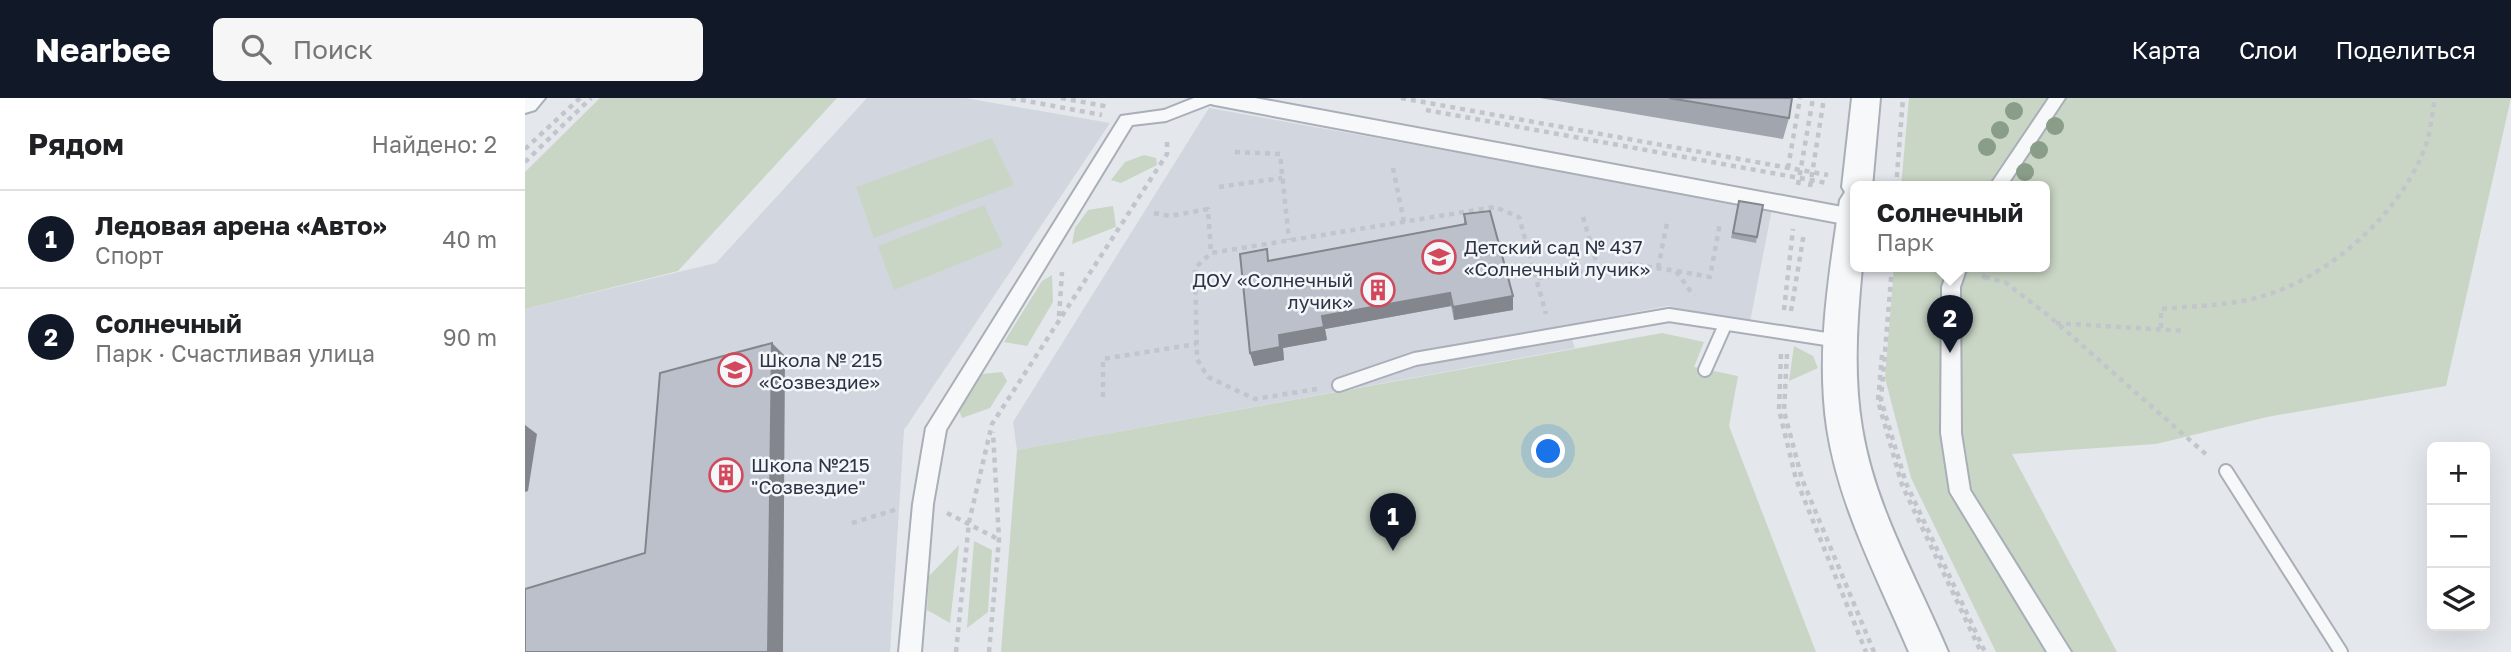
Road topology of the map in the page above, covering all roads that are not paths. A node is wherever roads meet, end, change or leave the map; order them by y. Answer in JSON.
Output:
{"nodes":[{"id":1,"x":531,"y":98,"type":"edge"},
{"id":2,"x":1209,"y":98,"type":"edge"},
{"id":3,"x":1215,"y":98,"type":"edge"},
{"id":4,"x":1866,"y":98,"type":"edge"},
{"id":5,"x":2057,"y":98,"type":"edge"},
{"id":6,"x":525,"y":103,"type":"edge"},
{"id":7,"x":1853,"y":181,"type":"edge"},
{"id":8,"x":2001,"y":181,"type":"edge"},
{"id":9,"x":1850,"y":194,"type":"edge"},
{"id":10,"x":1850,"y":207,"type":"edge"},
{"id":11,"x":1956,"y":272,"type":"edge"},
{"id":12,"x":1725,"y":325,"type":"junction"},
{"id":13,"x":1840,"y":341,"type":"junction"},
{"id":14,"x":1705,"y":370,"type":"dead end"},
{"id":15,"x":1339,"y":385,"type":"road end"},
{"id":16,"x":2226,"y":471,"type":"road end"},
{"id":17,"x":910,"y":652,"type":"edge"},
{"id":18,"x":1929,"y":652,"type":"edge"},
{"id":19,"x":2060,"y":652,"type":"edge"},
{"id":20,"x":2341,"y":652,"type":"edge"}],
"edges":[{"from":1,"to":6,"type":"street"},
{"from":2,"to":17,"type":"street"},
{"from":3,"to":9,"type":"street"},
{"from":4,"to":7,"type":"street"},
{"from":5,"to":8,"type":"street"},
{"from":10,"to":13,"type":"street"},
{"from":11,"to":19,"type":"street"},
{"from":12,"to":13,"type":"lane"},
{"from":12,"to":14,"type":"lane"},
{"from":12,"to":15,"type":"lane"},
{"from":13,"to":18,"type":"street"},
{"from":16,"to":20,"type":"lane"}]}
